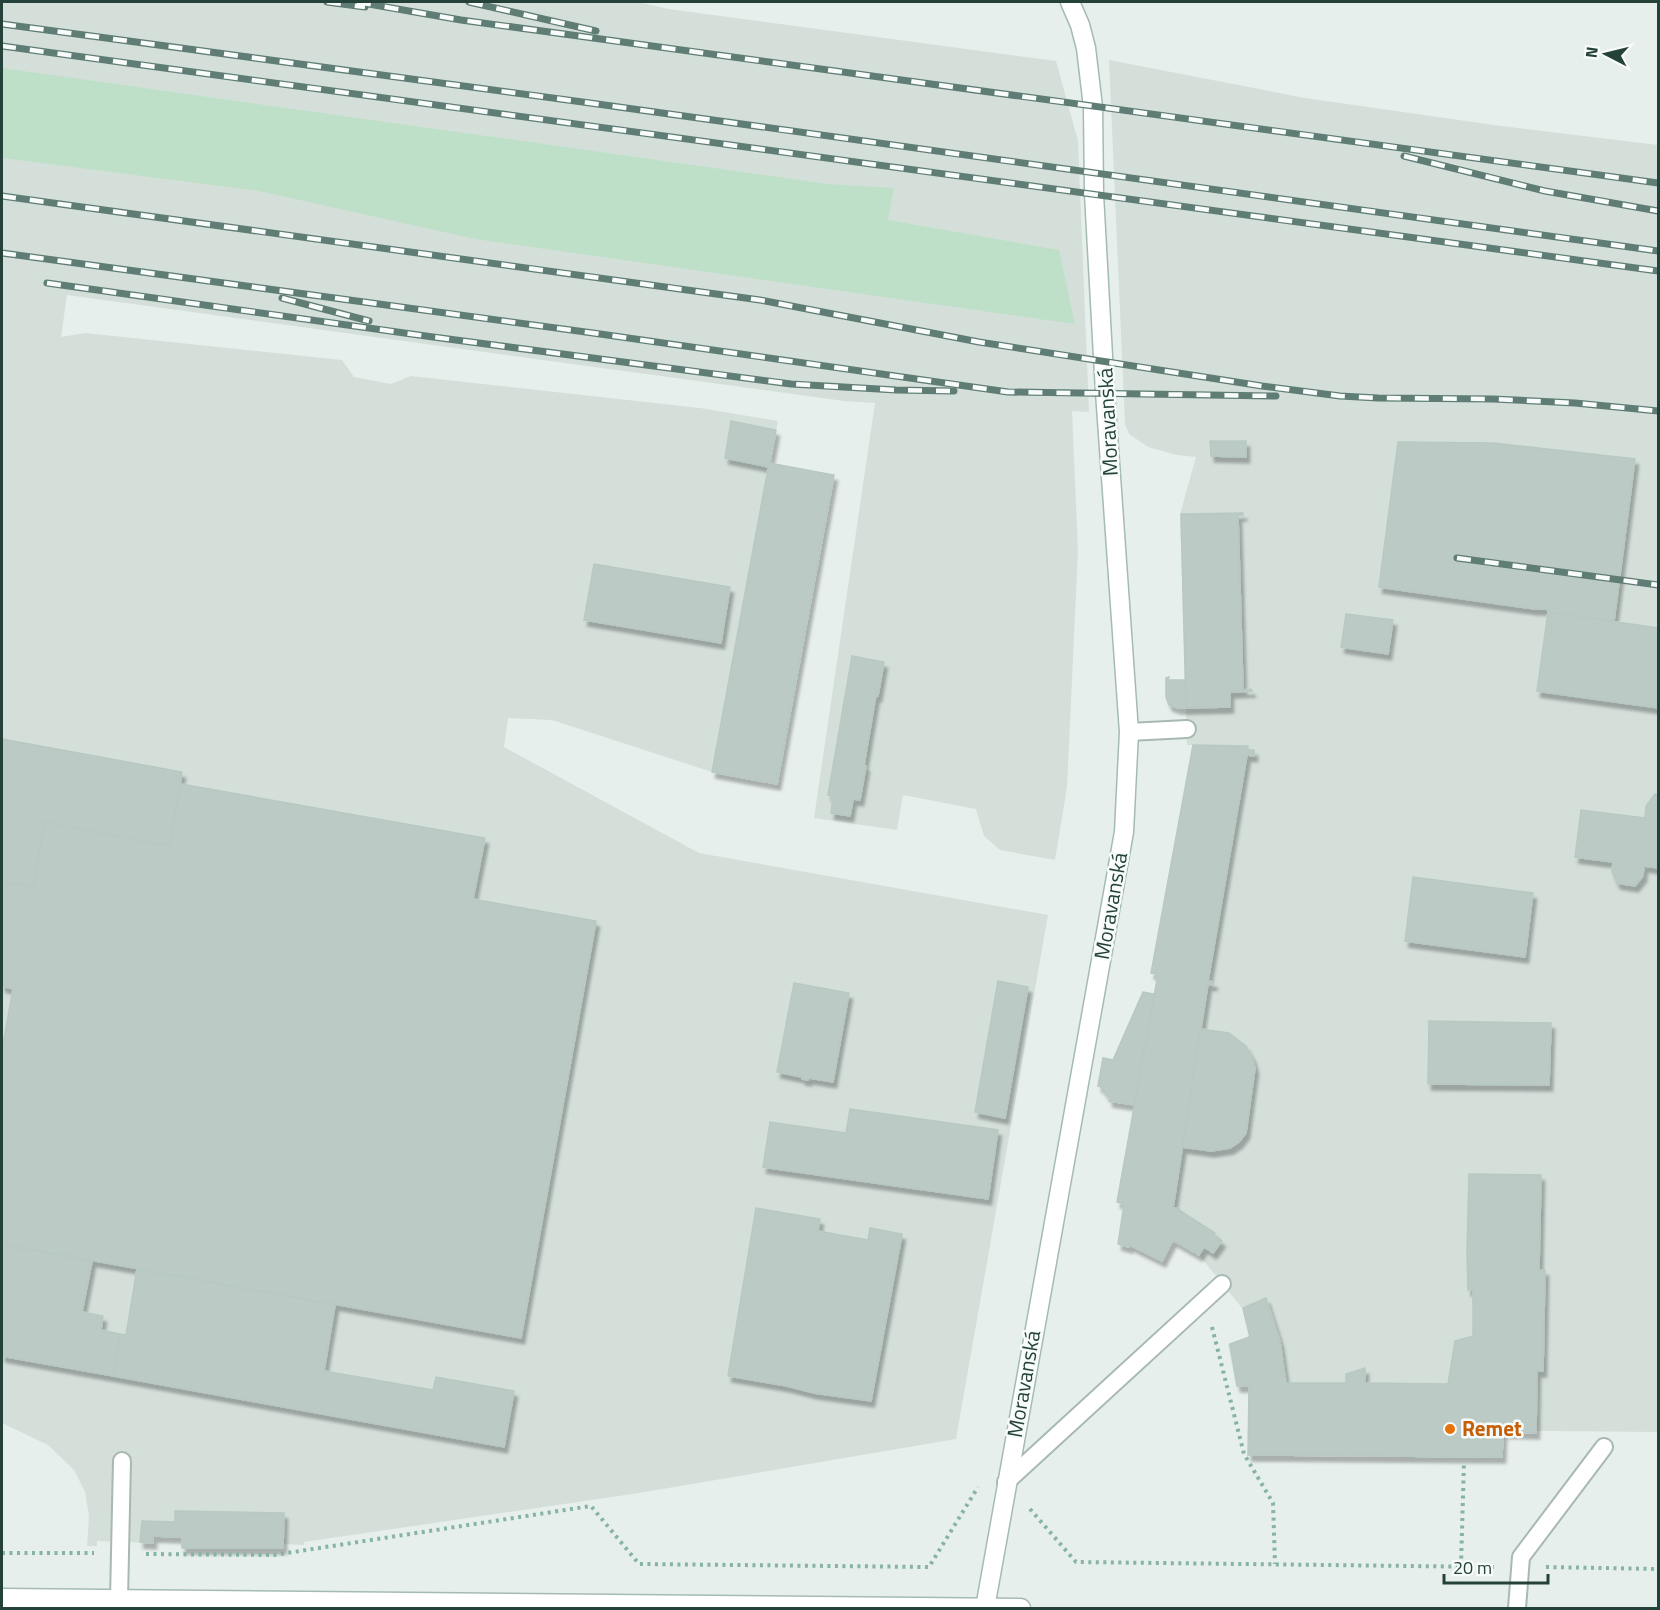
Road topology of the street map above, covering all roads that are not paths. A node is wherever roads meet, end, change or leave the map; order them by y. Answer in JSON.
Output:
{"nodes":[{"id":1,"x":1070,"y":2,"type":"edge"},
{"id":2,"x":1187,"y":729,"type":"dead end"},
{"id":3,"x":1129,"y":732,"type":"junction"},
{"id":4,"x":1222,"y":1284,"type":"dead end"},
{"id":5,"x":1604,"y":1447,"type":"dead end"},
{"id":6,"x":122,"y":1461,"type":"dead end"},
{"id":7,"x":1006,"y":1482,"type":"junction"},
{"id":8,"x":2,"y":1598,"type":"edge"},
{"id":9,"x":119,"y":1599,"type":"junction"},
{"id":10,"x":985,"y":1608,"type":"edge"},
{"id":11,"x":1021,"y":1608,"type":"edge"},
{"id":12,"x":1517,"y":1608,"type":"edge"}],
"edges":[{"from":1,"to":3,"type":"street","name":"Moravanská"},
{"from":2,"to":3,"type":"lane"},
{"from":3,"to":7,"type":"street","name":"Moravanská"},
{"from":4,"to":7,"type":"lane"},
{"from":5,"to":12,"type":"lane"},
{"from":6,"to":9,"type":"lane"},
{"from":7,"to":10,"type":"street","name":"Moravanská"},
{"from":8,"to":9,"type":"street"},
{"from":9,"to":10,"type":"street"},
{"from":10,"to":11,"type":"street"}]}
